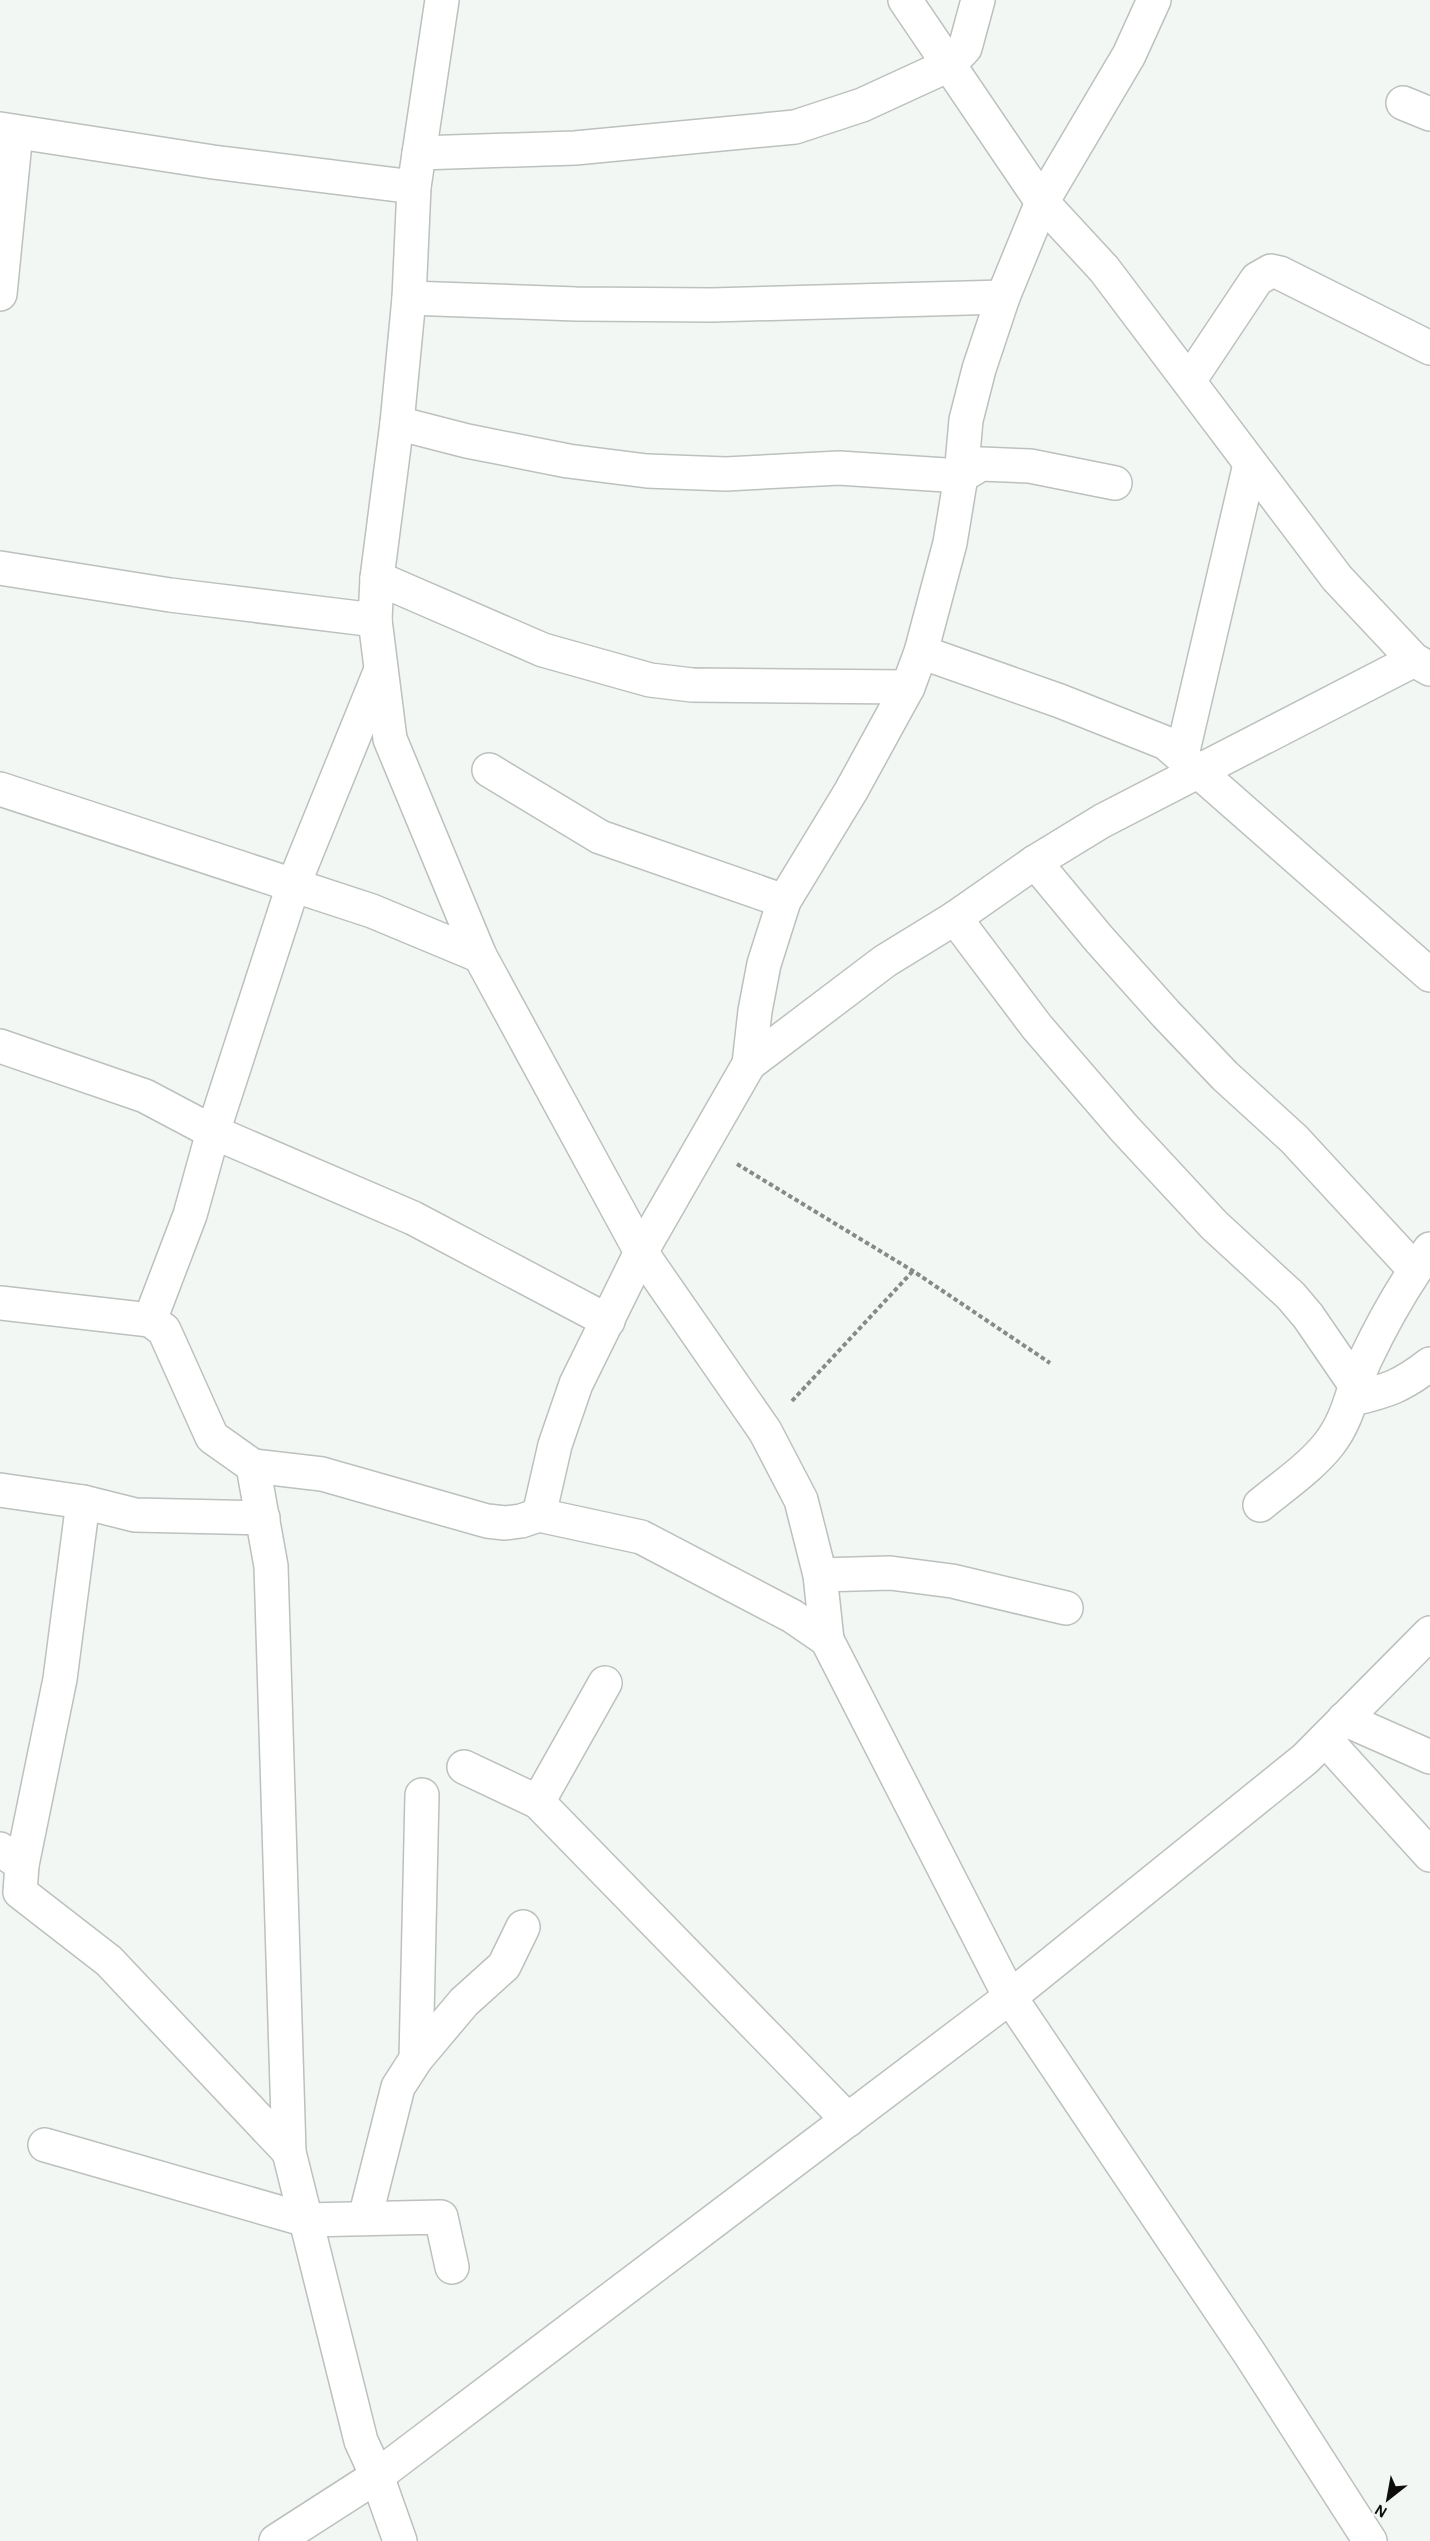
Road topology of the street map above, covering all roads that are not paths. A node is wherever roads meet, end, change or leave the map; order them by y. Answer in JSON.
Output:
{"nodes":[{"id":1,"x":442,"y":0,"type":"edge"},
{"id":2,"x":905,"y":0,"type":"edge"},
{"id":3,"x":978,"y":0,"type":"edge"},
{"id":4,"x":1154,"y":0,"type":"edge"},
{"id":5,"x":949,"y":65,"type":"junction"},
{"id":6,"x":8,"y":130,"type":"edge"},
{"id":7,"x":419,"y":153,"type":"junction"},
{"id":8,"x":414,"y":187,"type":"junction"},
{"id":9,"x":1042,"y":202,"type":"junction"},
{"id":10,"x":0,"y":294,"type":"edge"},
{"id":11,"x":1003,"y":297,"type":"junction"},
{"id":12,"x":409,"y":298,"type":"junction"},
{"id":13,"x":1430,"y":348,"type":"edge"},
{"id":14,"x":1189,"y":381,"type":"junction"},
{"id":15,"x":398,"y":423,"type":"junction"},
{"id":16,"x":1250,"y":464,"type":"junction"},
{"id":17,"x":962,"y":476,"type":"junction"},
{"id":18,"x":1115,"y":483,"type":"dead end"},
{"id":19,"x":0,"y":568,"type":"edge"},
{"id":20,"x":377,"y":578,"type":"junction"},
{"id":21,"x":375,"y":620,"type":"junction"},
{"id":22,"x":921,"y":652,"type":"junction"},
{"id":23,"x":1422,"y":664,"type":"edge"},
{"id":24,"x":381,"y":669,"type":"junction"},
{"id":25,"x":908,"y":687,"type":"junction"},
{"id":26,"x":1190,"y":762,"type":"junction"},
{"id":27,"x":489,"y":770,"type":"dead end"},
{"id":28,"x":0,"y":789,"type":"edge"},
{"id":29,"x":1035,"y":862,"type":"junction"},
{"id":30,"x":293,"y":886,"type":"junction"},
{"id":31,"x":784,"y":901,"type":"junction"},
{"id":32,"x":955,"y":918,"type":"junction"},
{"id":33,"x":480,"y":956,"type":"junction"},
{"id":34,"x":1430,"y":975,"type":"edge"},
{"id":35,"x":0,"y":1046,"type":"edge"},
{"id":36,"x":749,"y":1064,"type":"junction"},
{"id":37,"x":213,"y":1132,"type":"junction"},
{"id":38,"x":641,"y":1252,"type":"junction"},
{"id":39,"x":1423,"y":1260,"type":"edge"},
{"id":40,"x":0,"y":1304,"type":"edge"},
{"id":41,"x":150,"y":1320,"type":"junction"},
{"id":42,"x":608,"y":1321,"type":"junction"},
{"id":43,"x":1430,"y":1364,"type":"edge"},
{"id":44,"x":1355,"y":1393,"type":"junction"},
{"id":45,"x":253,"y":1466,"type":"junction"},
{"id":46,"x":0,"y":1490,"type":"edge"},
{"id":47,"x":83,"y":1502,"type":"junction"},
{"id":48,"x":1260,"y":1505,"type":"dead end"},
{"id":49,"x":539,"y":1515,"type":"junction"},
{"id":50,"x":263,"y":1518,"type":"junction"},
{"id":51,"x":820,"y":1575,"type":"junction"},
{"id":52,"x":1066,"y":1608,"type":"dead end"},
{"id":53,"x":1430,"y":1633,"type":"edge"},
{"id":54,"x":827,"y":1640,"type":"junction"},
{"id":55,"x":605,"y":1683,"type":"dead end"},
{"id":56,"x":1335,"y":1729,"type":"junction"},
{"id":57,"x":1430,"y":1757,"type":"edge"},
{"id":58,"x":464,"y":1767,"type":"dead end"},
{"id":59,"x":422,"y":1795,"type":"dead end"},
{"id":60,"x":538,"y":1802,"type":"junction"},
{"id":61,"x":1430,"y":1855,"type":"edge"},
{"id":62,"x":11,"y":1857,"type":"edge"},
{"id":63,"x":523,"y":1926,"type":"dead end"},
{"id":64,"x":1010,"y":1997,"type":"junction"},
{"id":65,"x":416,"y":2059,"type":"junction"},
{"id":66,"x":848,"y":2120,"type":"junction"},
{"id":67,"x":45,"y":2145,"type":"dead end"},
{"id":68,"x":288,"y":2152,"type":"junction"},
{"id":69,"x":365,"y":2218,"type":"junction"},
{"id":70,"x":306,"y":2220,"type":"junction"},
{"id":71,"x":452,"y":2267,"type":"dead end"},
{"id":72,"x":377,"y":2476,"type":"junction"},
{"id":73,"x":276,"y":2541,"type":"edge"},
{"id":74,"x":400,"y":2541,"type":"edge"},
{"id":75,"x":1370,"y":2541,"type":"edge"}],
"edges":[{"from":1,"to":7,"type":"street"},
{"from":2,"to":5,"type":"street"},
{"from":3,"to":5,"type":"street"},
{"from":4,"to":9,"type":"street"},
{"from":5,"to":7,"type":"street"},
{"from":5,"to":9,"type":"street"},
{"from":6,"to":8,"type":"street"},
{"from":6,"to":10,"type":"street"},
{"from":7,"to":8,"type":"street"},
{"from":8,"to":12,"type":"street"},
{"from":9,"to":11,"type":"street"},
{"from":9,"to":14,"type":"street"},
{"from":11,"to":12,"type":"street"},
{"from":11,"to":17,"type":"street"},
{"from":12,"to":15,"type":"street"},
{"from":13,"to":14,"type":"street"},
{"from":14,"to":16,"type":"street"},
{"from":15,"to":17,"type":"street"},
{"from":15,"to":20,"type":"street"},
{"from":16,"to":23,"type":"street"},
{"from":16,"to":26,"type":"street"},
{"from":17,"to":18,"type":"street"},
{"from":17,"to":22,"type":"street"},
{"from":19,"to":21,"type":"street"},
{"from":20,"to":21,"type":"street"},
{"from":20,"to":25,"type":"street"},
{"from":21,"to":24,"type":"street"},
{"from":22,"to":25,"type":"street"},
{"from":22,"to":26,"type":"street"},
{"from":23,"to":26,"type":"street"},
{"from":24,"to":30,"type":"street"},
{"from":24,"to":33,"type":"street"},
{"from":25,"to":31,"type":"street"},
{"from":26,"to":29,"type":"street"},
{"from":26,"to":34,"type":"street"},
{"from":27,"to":31,"type":"street"},
{"from":28,"to":30,"type":"street"},
{"from":29,"to":32,"type":"street"},
{"from":29,"to":39,"type":"street"},
{"from":30,"to":33,"type":"street"},
{"from":30,"to":37,"type":"street"},
{"from":31,"to":36,"type":"street"},
{"from":32,"to":36,"type":"street"},
{"from":32,"to":44,"type":"street"},
{"from":33,"to":38,"type":"street"},
{"from":35,"to":37,"type":"street"},
{"from":36,"to":38,"type":"street"},
{"from":37,"to":41,"type":"street"},
{"from":37,"to":42,"type":"street"},
{"from":38,"to":42,"type":"street"},
{"from":38,"to":51,"type":"street"},
{"from":39,"to":44,"type":"street"},
{"from":40,"to":41,"type":"street"},
{"from":41,"to":45,"type":"street"},
{"from":42,"to":49,"type":"street"},
{"from":43,"to":44,"type":"street"},
{"from":44,"to":48,"type":"street"},
{"from":45,"to":49,"type":"street"},
{"from":45,"to":50,"type":"street"},
{"from":46,"to":47,"type":"street"},
{"from":47,"to":50,"type":"street"},
{"from":47,"to":62,"type":"street"},
{"from":49,"to":54,"type":"street"},
{"from":50,"to":68,"type":"street"},
{"from":51,"to":52,"type":"street"},
{"from":51,"to":54,"type":"street"},
{"from":53,"to":56,"type":"street"},
{"from":54,"to":64,"type":"street"},
{"from":55,"to":60,"type":"street"},
{"from":56,"to":57,"type":"street"},
{"from":56,"to":61,"type":"street"},
{"from":56,"to":64,"type":"street"},
{"from":58,"to":60,"type":"street"},
{"from":59,"to":65,"type":"street"},
{"from":60,"to":66,"type":"street"},
{"from":62,"to":68,"type":"street"},
{"from":63,"to":65,"type":"street"},
{"from":64,"to":66,"type":"street"},
{"from":64,"to":75,"type":"street"},
{"from":65,"to":69,"type":"street"},
{"from":66,"to":72,"type":"street"},
{"from":67,"to":70,"type":"street"},
{"from":68,"to":70,"type":"street"},
{"from":69,"to":70,"type":"street"},
{"from":69,"to":71,"type":"street"},
{"from":70,"to":72,"type":"street"},
{"from":72,"to":73,"type":"street"},
{"from":72,"to":74,"type":"street"}]}
